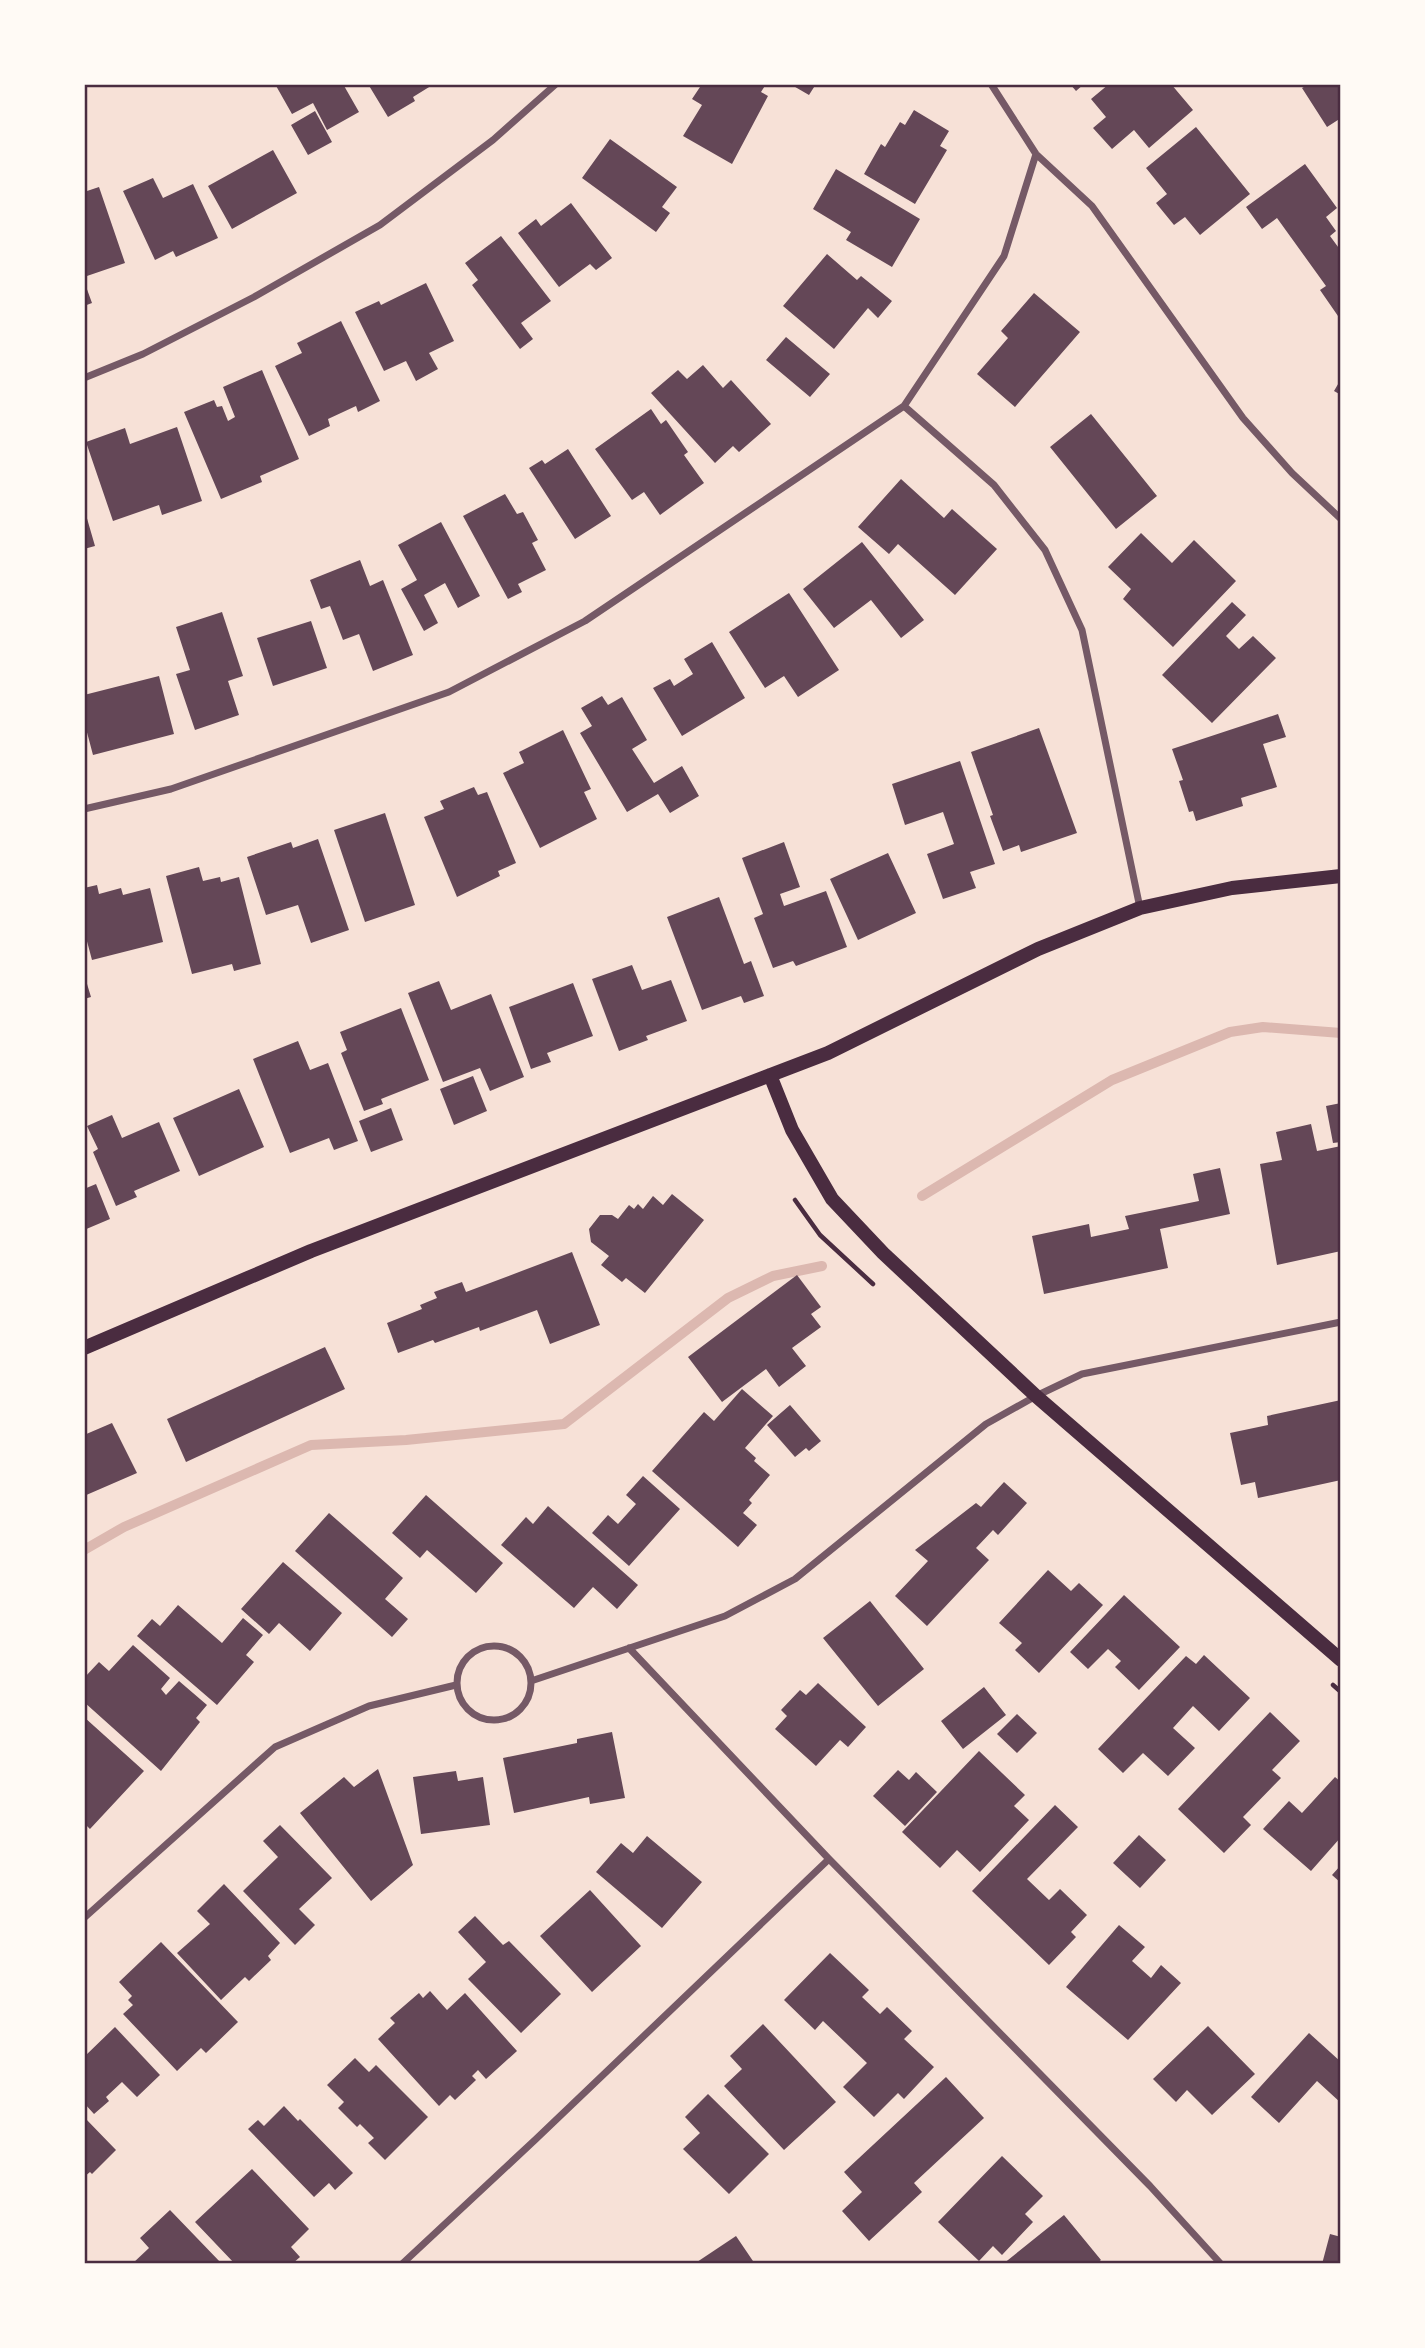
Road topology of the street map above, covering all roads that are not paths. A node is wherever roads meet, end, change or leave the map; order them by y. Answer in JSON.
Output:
{"nodes":[{"id":1,"x":556,"y":84,"type":"edge"},
{"id":2,"x":991,"y":84,"type":"edge"},
{"id":3,"x":1036,"y":154,"type":"junction"},
{"id":4,"x":84,"y":378,"type":"edge"},
{"id":5,"x":904,"y":405,"type":"junction"},
{"id":6,"x":1341,"y":519,"type":"edge"},
{"id":7,"x":84,"y":809,"type":"edge"},
{"id":8,"x":1341,"y":876,"type":"edge"},
{"id":9,"x":1140,"y":908,"type":"junction"},
{"id":10,"x":770,"y":1074,"type":"junction"},
{"id":11,"x":1341,"y":1322,"type":"edge"},
{"id":12,"x":84,"y":1348,"type":"edge"},
{"id":13,"x":1036,"y":1396,"type":"junction"},
{"id":14,"x":629,"y":1648,"type":"junction"},
{"id":15,"x":1341,"y":1660,"type":"edge"},
{"id":16,"x":531,"y":1681,"type":"junction"},
{"id":17,"x":456,"y":1685,"type":"junction"},
{"id":18,"x":829,"y":1859,"type":"junction"},
{"id":19,"x":84,"y":1918,"type":"edge"},
{"id":20,"x":402,"y":2264,"type":"edge"},
{"id":21,"x":1221,"y":2264,"type":"edge"}],
"edges":[{"from":1,"to":4,"type":"street"},
{"from":2,"to":3,"type":"street"},
{"from":3,"to":5,"type":"street"},
{"from":3,"to":6,"type":"street"},
{"from":5,"to":7,"type":"street"},
{"from":5,"to":9,"type":"street"},
{"from":8,"to":9,"type":"main road"},
{"from":9,"to":10,"type":"main road"},
{"from":10,"to":12,"type":"main road"},
{"from":10,"to":13,"type":"main road"},
{"from":11,"to":13,"type":"street"},
{"from":13,"to":14,"type":"street"},
{"from":13,"to":15,"type":"main road"},
{"from":14,"to":16,"type":"street"},
{"from":14,"to":18,"type":"street"},
{"from":16,"to":17,"type":"street"},
{"from":16,"to":17,"type":"street"},
{"from":17,"to":19,"type":"street"},
{"from":18,"to":20,"type":"street"},
{"from":18,"to":21,"type":"street"}]}
